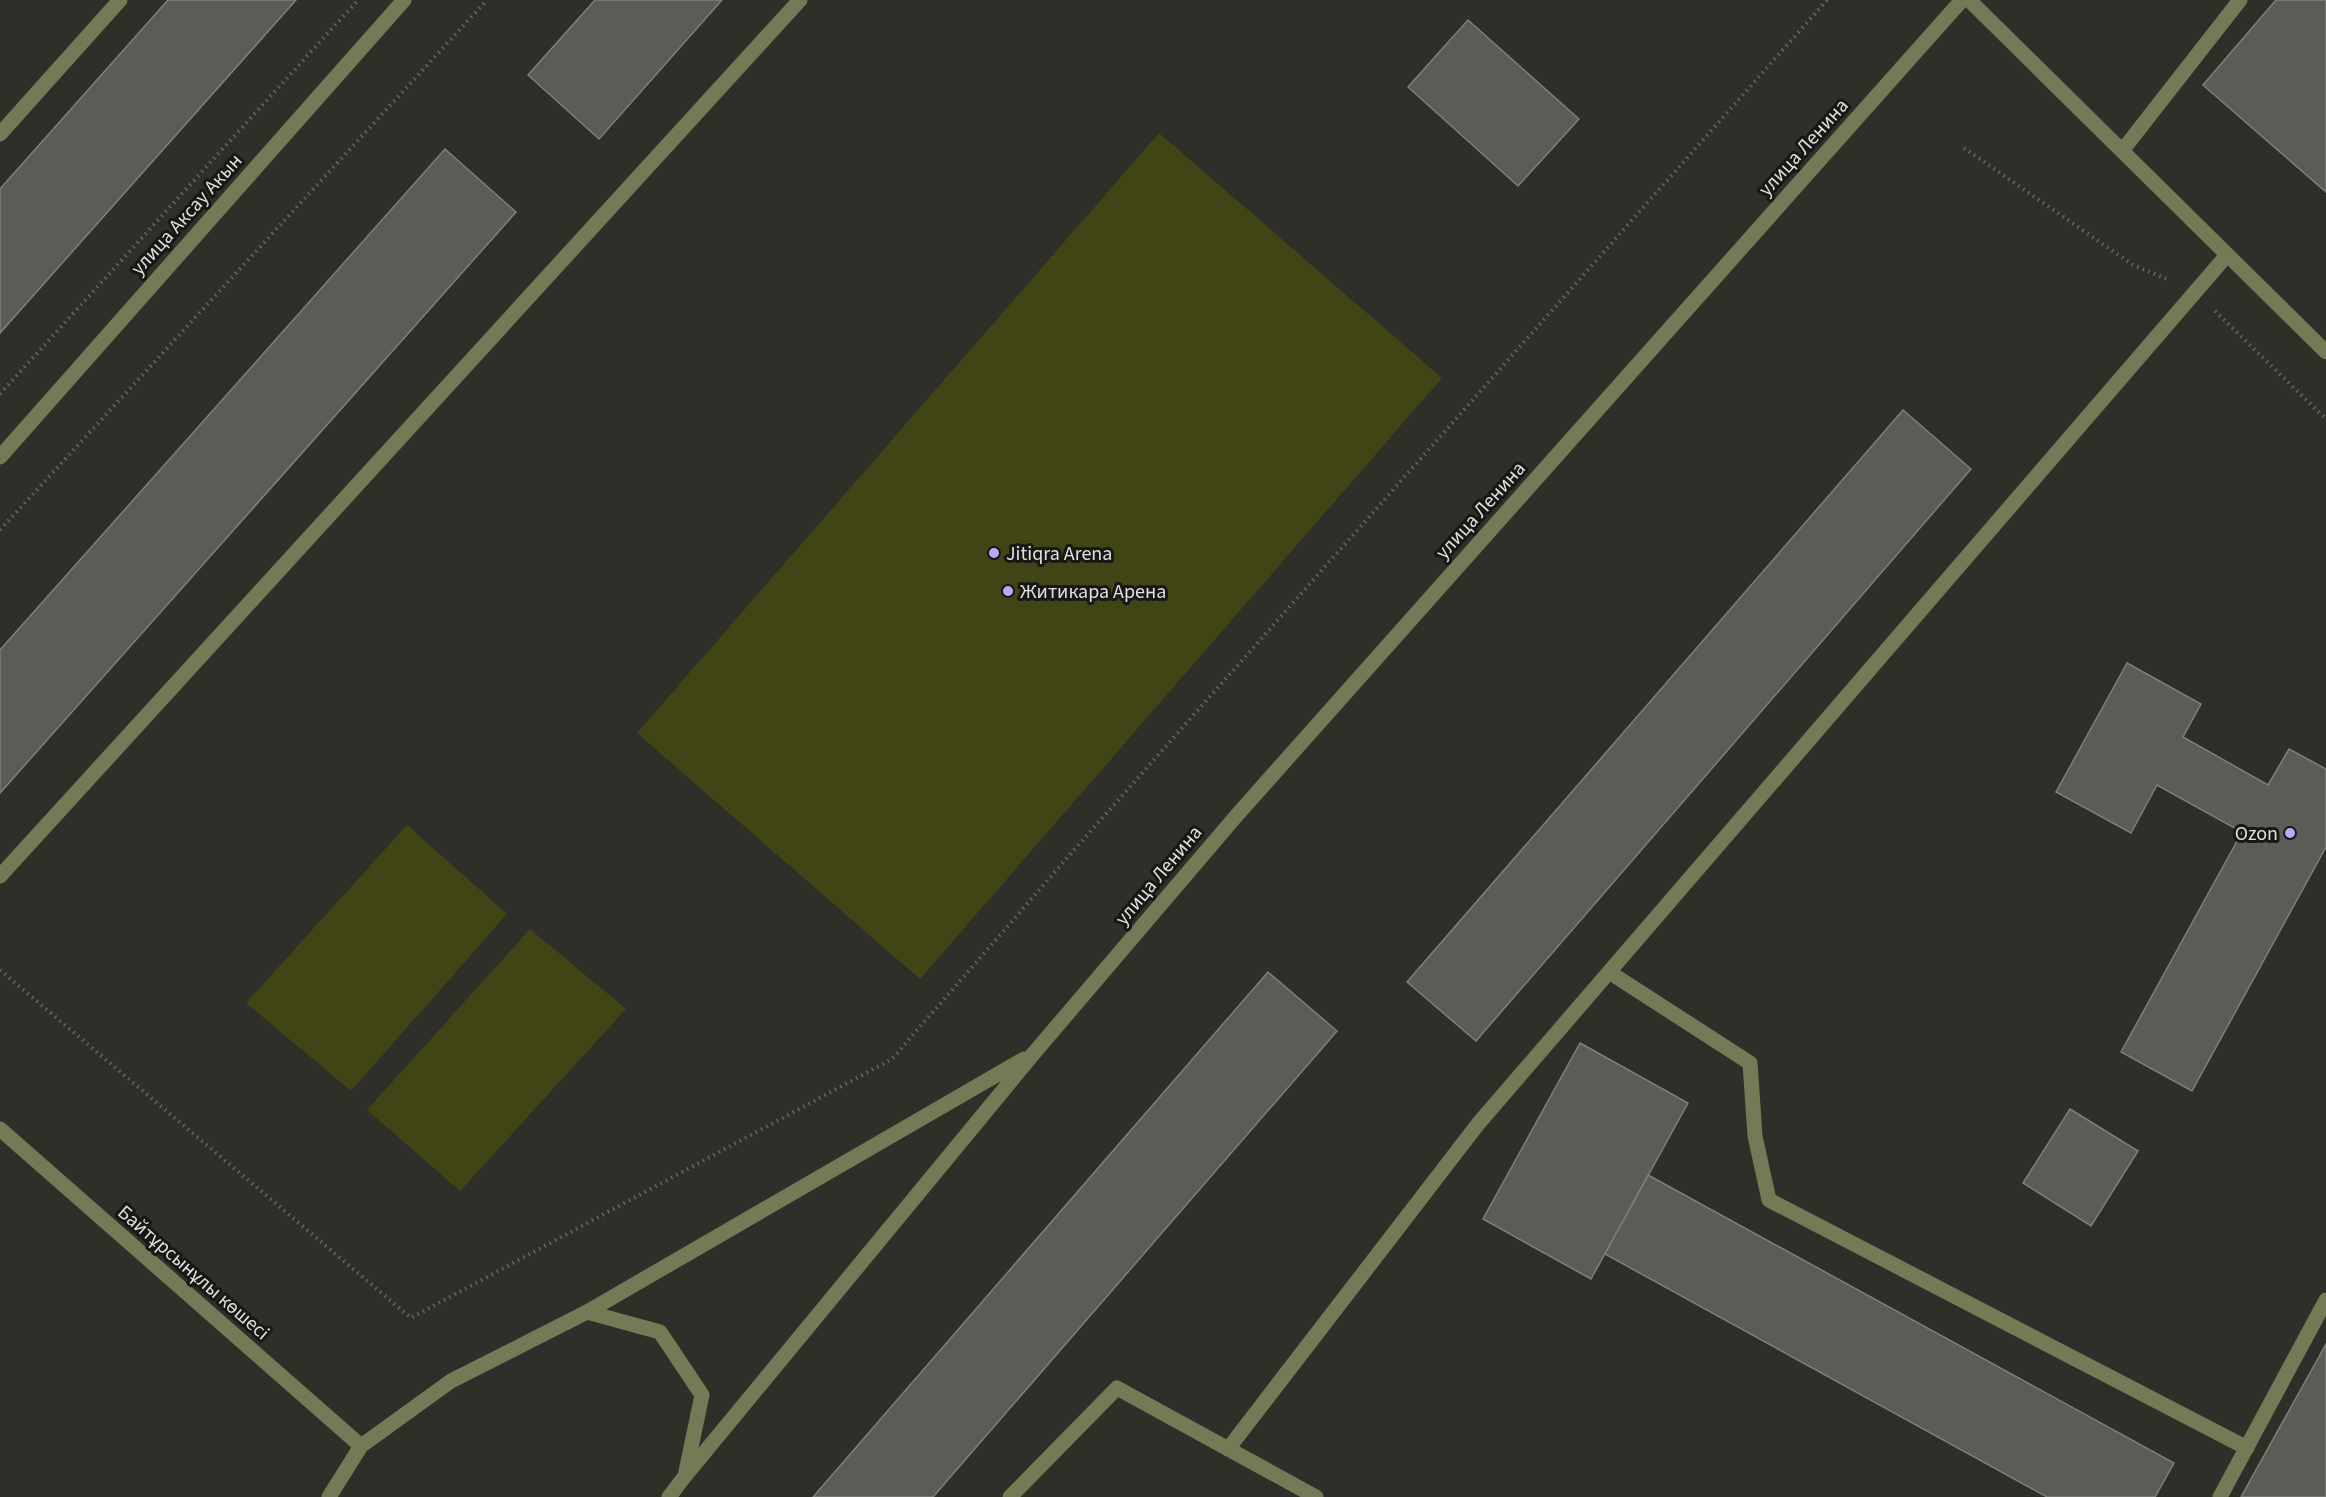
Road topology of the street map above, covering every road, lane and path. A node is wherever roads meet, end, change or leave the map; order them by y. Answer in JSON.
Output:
{"nodes":[{"id":1,"x":120,"y":0,"type":"edge"},
{"id":2,"x":358,"y":0,"type":"edge"},
{"id":3,"x":404,"y":0,"type":"edge"},
{"id":4,"x":487,"y":0,"type":"edge"},
{"id":5,"x":800,"y":0,"type":"edge"},
{"id":6,"x":1827,"y":0,"type":"edge"},
{"id":7,"x":1962,"y":0,"type":"edge"},
{"id":8,"x":1969,"y":0,"type":"edge"},
{"id":9,"x":2240,"y":0,"type":"edge"},
{"id":10,"x":0,"y":134,"type":"edge"},
{"id":11,"x":1964,"y":148,"type":"dead end"},
{"id":12,"x":2122,"y":151,"type":"junction"},
{"id":13,"x":2227,"y":255,"type":"junction"},
{"id":14,"x":2195,"y":292,"type":"junction"},
{"id":15,"x":2326,"y":352,"type":"edge"},
{"id":16,"x":0,"y":394,"type":"edge"},
{"id":17,"x":2326,"y":419,"type":"edge"},
{"id":18,"x":3,"y":447,"type":"edge"},
{"id":19,"x":0,"y":530,"type":"edge"},
{"id":20,"x":0,"y":876,"type":"edge"},
{"id":21,"x":0,"y":970,"type":"edge"},
{"id":22,"x":1609,"y":972,"type":"junction"},
{"id":23,"x":1034,"y":1053,"type":"junction"},
{"id":24,"x":0,"y":1129,"type":"edge"},
{"id":25,"x":2326,"y":1300,"type":"edge"},
{"id":26,"x":587,"y":1312,"type":"junction"},
{"id":27,"x":361,"y":1446,"type":"junction"},
{"id":28,"x":2247,"y":1448,"type":"junction"},
{"id":29,"x":1228,"y":1449,"type":"junction"},
{"id":30,"x":686,"y":1476,"type":"junction"},
{"id":31,"x":329,"y":1497,"type":"edge"},
{"id":32,"x":669,"y":1497,"type":"edge"},
{"id":33,"x":1010,"y":1497,"type":"edge"},
{"id":34,"x":1316,"y":1497,"type":"edge"},
{"id":35,"x":2220,"y":1497,"type":"edge"}],
"edges":[{"from":1,"to":10,"type":"street"},
{"from":2,"to":16,"type":"path"},
{"from":3,"to":18,"type":"street","name":"улица Аксау Акын"},
{"from":4,"to":19,"type":"path"},
{"from":5,"to":20,"type":"street"},
{"from":6,"to":21,"type":"path"},
{"from":7,"to":23,"type":"street","name":"улица Ленина"},
{"from":8,"to":12,"type":"street"},
{"from":9,"to":12,"type":"street"},
{"from":11,"to":14,"type":"path"},
{"from":12,"to":13,"type":"street"},
{"from":13,"to":14,"type":"street"},
{"from":13,"to":15,"type":"street"},
{"from":14,"to":17,"type":"path"},
{"from":14,"to":22,"type":"street"},
{"from":22,"to":28,"type":"street"},
{"from":22,"to":29,"type":"street"},
{"from":23,"to":26,"type":"street"},
{"from":23,"to":30,"type":"street","name":"улица Ленина"},
{"from":24,"to":27,"type":"street","name":"Байтұрсынұлы көшесі"},
{"from":25,"to":28,"type":"street"},
{"from":26,"to":27,"type":"street"},
{"from":26,"to":30,"type":"street"},
{"from":27,"to":31,"type":"street"},
{"from":28,"to":35,"type":"street"},
{"from":29,"to":33,"type":"street"},
{"from":29,"to":34,"type":"street"},
{"from":30,"to":32,"type":"street","name":"улица Ленина"}]}
